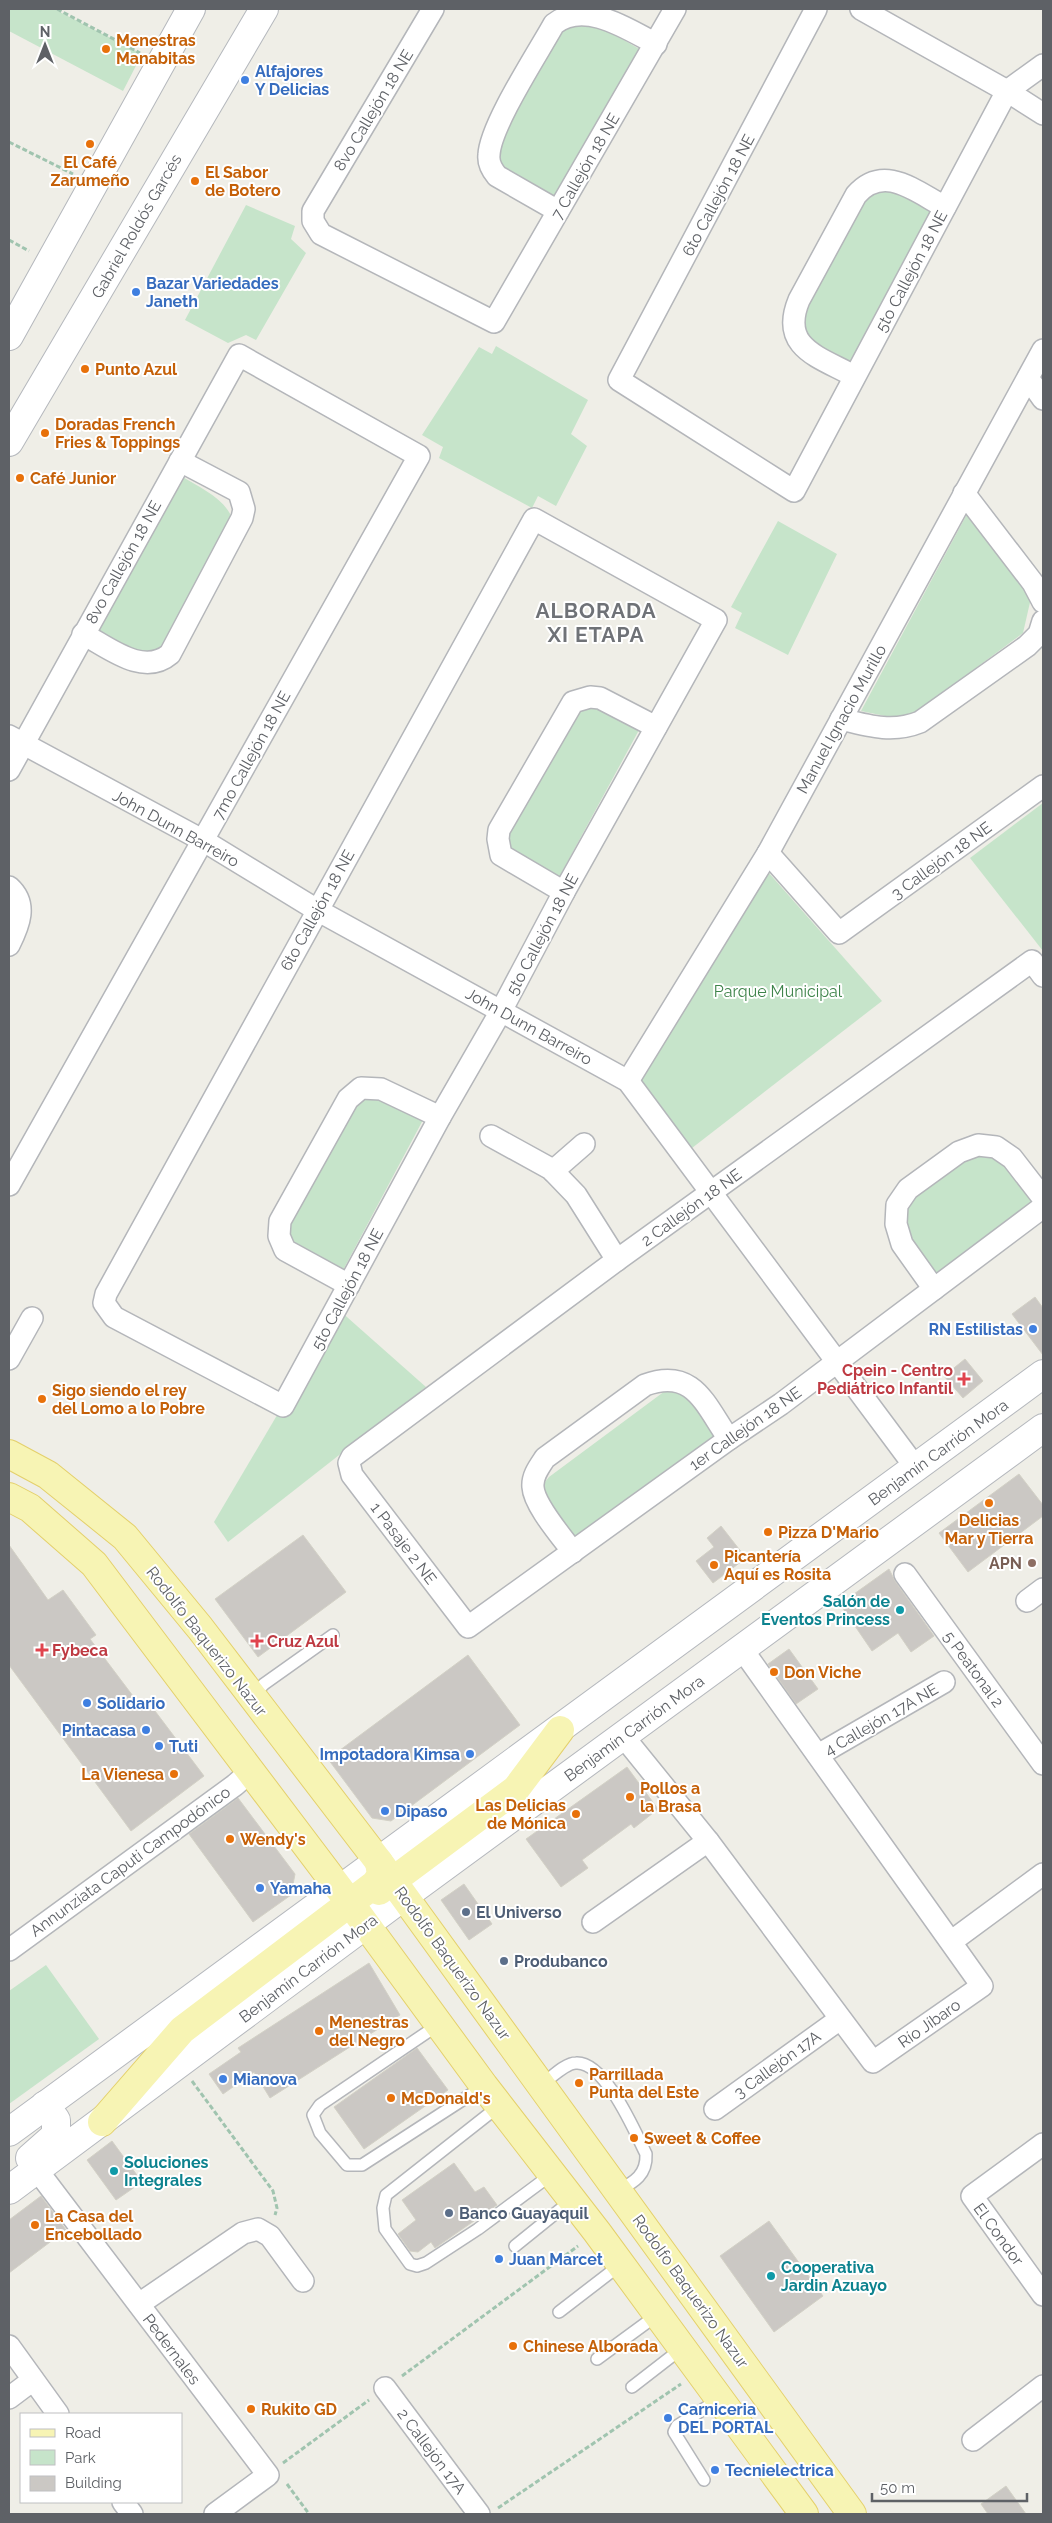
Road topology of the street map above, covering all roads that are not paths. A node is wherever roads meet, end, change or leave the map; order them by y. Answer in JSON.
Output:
{"nodes":[{"id":1,"x":192,"y":9,"type":"edge"},
{"id":2,"x":264,"y":9,"type":"edge"},
{"id":3,"x":433,"y":9,"type":"edge"},
{"id":4,"x":675,"y":9,"type":"edge"},
{"id":5,"x":816,"y":9,"type":"edge"},
{"id":6,"x":861,"y":9,"type":"edge"},
{"id":7,"x":656,"y":44,"type":"junction"},
{"id":8,"x":1043,"y":65,"type":"edge"},
{"id":9,"x":1007,"y":91,"type":"junction"},
{"id":10,"x":1043,"y":114,"type":"edge"},
{"id":11,"x":945,"y":207,"type":"junction"},
{"id":12,"x":558,"y":211,"type":"junction"},
{"id":13,"x":494,"y":322,"type":"joint"},
{"id":14,"x":9,"y":336,"type":"edge"},
{"id":15,"x":1043,"y":350,"type":"edge"},
{"id":16,"x":854,"y":376,"type":"junction"},
{"id":17,"x":1028,"y":378,"type":"junction"},
{"id":18,"x":1043,"y":399,"type":"edge"},
{"id":19,"x":9,"y":442,"type":"edge"},
{"id":20,"x":419,"y":456,"type":"joint"},
{"id":21,"x":180,"y":460,"type":"junction"},
{"id":22,"x":794,"y":491,"type":"joint"},
{"id":23,"x":964,"y":493,"type":"junction"},
{"id":24,"x":534,"y":519,"type":"joint"},
{"id":25,"x":1043,"y":602,"type":"edge"},
{"id":26,"x":1043,"y":621,"type":"edge"},
{"id":27,"x":82,"y":634,"type":"junction"},
{"id":28,"x":841,"y":719,"type":"junction"},
{"id":29,"x":656,"y":727,"type":"junction"},
{"id":30,"x":16,"y":740,"type":"edge"},
{"id":31,"x":9,"y":770,"type":"edge"},
{"id":32,"x":1043,"y":786,"type":"edge"},
{"id":33,"x":204,"y":841,"type":"junction"},
{"id":34,"x":768,"y":853,"type":"junction"},
{"id":35,"x":9,"y":887,"type":"edge"},
{"id":36,"x":564,"y":892,"type":"junction"},
{"id":37,"x":317,"y":910,"type":"junction"},
{"id":38,"x":9,"y":945,"type":"edge"},
{"id":39,"x":1038,"y":968,"type":"edge"},
{"id":40,"x":502,"y":1011,"type":"junction"},
{"id":41,"x":628,"y":1081,"type":"junction"},
{"id":42,"x":440,"y":1117,"type":"junction"},
{"id":43,"x":492,"y":1136,"type":"dead end"},
{"id":44,"x":584,"y":1144,"type":"dead end"},
{"id":45,"x":553,"y":1171,"type":"junction"},
{"id":46,"x":9,"y":1185,"type":"edge"},
{"id":47,"x":711,"y":1192,"type":"junction"},
{"id":48,"x":1043,"y":1198,"type":"edge"},
{"id":49,"x":1043,"y":1207,"type":"edge"},
{"id":50,"x":617,"y":1260,"type":"junction"},
{"id":51,"x":349,"y":1285,"type":"junction"},
{"id":52,"x":934,"y":1289,"type":"junction"},
{"id":53,"x":32,"y":1318,"type":"dead end"},
{"id":54,"x":9,"y":1359,"type":"edge"},
{"id":55,"x":836,"y":1361,"type":"junction"},
{"id":56,"x":1043,"y":1374,"type":"edge"},
{"id":57,"x":283,"y":1406,"type":"joint"},
{"id":58,"x":1043,"y":1428,"type":"edge"},
{"id":59,"x":729,"y":1439,"type":"junction"},
{"id":60,"x":9,"y":1454,"type":"edge"},
{"id":61,"x":352,"y":1456,"type":"joint"},
{"id":62,"x":916,"y":1468,"type":"junction"},
{"id":63,"x":9,"y":1497,"type":"edge"},
{"id":64,"x":802,"y":1551,"type":"junction"},
{"id":65,"x":573,"y":1552,"type":"junction"},
{"id":66,"x":905,"y":1574,"type":"dead end"},
{"id":67,"x":468,"y":1627,"type":"joint"},
{"id":68,"x":333,"y":1634,"type":"dead end"},
{"id":69,"x":742,"y":1649,"type":"junction"},
{"id":70,"x":665,"y":1653,"type":"junction"},
{"id":71,"x":944,"y":1682,"type":"dead end"},
{"id":72,"x":252,"y":1696,"type":"junction"},
{"id":73,"x":624,"y":1736,"type":"junction"},
{"id":74,"x":818,"y":1756,"type":"junction"},
{"id":75,"x":1043,"y":1764,"type":"edge"},
{"id":76,"x":250,"y":1771,"type":"junction"},
{"id":77,"x":708,"y":1841,"type":"junction"},
{"id":78,"x":1043,"y":1874,"type":"edge"},
{"id":79,"x":393,"y":1885,"type":"junction"},
{"id":80,"x":357,"y":1899,"type":"junction"},
{"id":81,"x":593,"y":1922,"type":"dead end"},
{"id":82,"x":952,"y":1941,"type":"junction"},
{"id":83,"x":9,"y":1950,"type":"edge"},
{"id":84,"x":840,"y":2019,"type":"junction"},
{"id":85,"x":437,"y":2023,"type":"junction"},
{"id":86,"x":541,"y":2085,"type":"junction"},
{"id":87,"x":492,"y":2096,"type":"junction"},
{"id":88,"x":44,"y":2105,"type":"junction"},
{"id":89,"x":715,"y":2109,"type":"dead end"},
{"id":90,"x":102,"y":2122,"type":"junction"},
{"id":91,"x":9,"y":2132,"type":"edge"},
{"id":92,"x":1043,"y":2144,"type":"edge"},
{"id":93,"x":37,"y":2170,"type":"junction"},
{"id":94,"x":9,"y":2174,"type":"edge"},
{"id":95,"x":552,"y":2174,"type":"junction"},
{"id":96,"x":9,"y":2190,"type":"edge"},
{"id":97,"x":618,"y":2191,"type":"junction"},
{"id":98,"x":572,"y":2200,"type":"junction"},
{"id":99,"x":515,"y":2246,"type":"dead end"},
{"id":100,"x":620,"y":2265,"type":"junction"},
{"id":101,"x":303,"y":2282,"type":"dead end"},
{"id":102,"x":1043,"y":2295,"type":"edge"},
{"id":103,"x":138,"y":2304,"type":"junction"},
{"id":104,"x":559,"y":2312,"type":"dead end"},
{"id":105,"x":657,"y":2315,"type":"junction"},
{"id":106,"x":9,"y":2346,"type":"edge"},
{"id":107,"x":681,"y":2349,"type":"junction"},
{"id":108,"x":597,"y":2359,"type":"dead end"},
{"id":109,"x":34,"y":2380,"type":"junction"},
{"id":110,"x":1043,"y":2386,"type":"edge"},
{"id":111,"x":632,"y":2387,"type":"dead end"},
{"id":112,"x":385,"y":2388,"type":"road end"},
{"id":113,"x":9,"y":2398,"type":"edge"},
{"id":114,"x":718,"y":2400,"type":"junction"},
{"id":115,"x":57,"y":2413,"type":"edge"},
{"id":116,"x":973,"y":2440,"type":"dead end"},
{"id":117,"x":704,"y":2480,"type":"dead end"},
{"id":118,"x":123,"y":2503,"type":"edge"},
{"id":119,"x":488,"y":2512,"type":"edge"},
{"id":120,"x":132,"y":2514,"type":"edge"},
{"id":121,"x":215,"y":2514,"type":"edge"},
{"id":122,"x":804,"y":2514,"type":"edge"},
{"id":123,"x":852,"y":2514,"type":"edge"}],
"edges":[{"from":1,"to":14,"type":"main road"},
{"from":2,"to":19,"type":"main road","name":"Gabriel Roldós Garcés"},
{"from":3,"to":13,"type":"street","name":"8vo Callejón 18 NE"},
{"from":4,"to":7,"type":"street","name":"7 Callejón 18 NE"},
{"from":5,"to":22,"type":"street","name":"6to Callejón 18 NE"},
{"from":6,"to":9,"type":"street"},
{"from":7,"to":12,"type":"street","name":"7 Callejón 18 NE"},
{"from":7,"to":12,"type":"street"},
{"from":8,"to":9,"type":"street","name":"5to Callejón 18 NE"},
{"from":9,"to":10,"type":"street"},
{"from":9,"to":11,"type":"street","name":"5to Callejón 18 NE"},
{"from":11,"to":16,"type":"street","name":"5to Callejón 18 NE"},
{"from":11,"to":16,"type":"street"},
{"from":12,"to":13,"type":"street","name":"7 Callejón 18 NE"},
{"from":15,"to":17,"type":"street","name":"Manuel Ignacio Murillo"},
{"from":16,"to":22,"type":"street","name":"5to Callejón 18 NE"},
{"from":17,"to":18,"type":"street"},
{"from":17,"to":23,"type":"street","name":"Manuel Ignacio Murillo"},
{"from":20,"to":21,"type":"street","name":"8vo Callejón 18 NE"},
{"from":20,"to":33,"type":"street","name":"7mo Callejón 18 NE"},
{"from":21,"to":27,"type":"street","name":"8vo Callejón 18 NE"},
{"from":21,"to":27,"type":"street"},
{"from":23,"to":25,"type":"street"},
{"from":23,"to":28,"type":"street","name":"Manuel Ignacio Murillo"},
{"from":24,"to":29,"type":"street","name":"5to Callejón 18 NE"},
{"from":24,"to":37,"type":"street","name":"6to Callejón 18 NE"},
{"from":26,"to":28,"type":"street"},
{"from":27,"to":30,"type":"street","name":"8vo Callejón 18 NE"},
{"from":28,"to":34,"type":"street","name":"Manuel Ignacio Murillo"},
{"from":29,"to":36,"type":"street","name":"5to Callejón 18 NE"},
{"from":29,"to":36,"type":"street"},
{"from":30,"to":31,"type":"street","name":"8vo Callejón 18 NE"},
{"from":30,"to":33,"type":"street","name":"John Dunn Barreiro"},
{"from":32,"to":34,"type":"street","name":"3 Callejón 18 NE"},
{"from":33,"to":37,"type":"street","name":"John Dunn Barreiro"},
{"from":33,"to":46,"type":"street","name":"7mo Callejón 18 NE"},
{"from":34,"to":41,"type":"street","name":"Manuel Ignacio Murillo"},
{"from":35,"to":38,"type":"street"},
{"from":36,"to":40,"type":"street","name":"5to Callejón 18 NE"},
{"from":37,"to":40,"type":"street","name":"John Dunn Barreiro"},
{"from":37,"to":57,"type":"street","name":"6to Callejón 18 NE"},
{"from":39,"to":47,"type":"street","name":"2 Callejón 18 NE"},
{"from":40,"to":41,"type":"street","name":"John Dunn Barreiro"},
{"from":40,"to":42,"type":"street","name":"5to Callejón 18 NE"},
{"from":41,"to":47,"type":"street","name":"John Dunn Barreiro"},
{"from":42,"to":51,"type":"street","name":"5to Callejón 18 NE"},
{"from":42,"to":51,"type":"street"},
{"from":43,"to":45,"type":"street"},
{"from":44,"to":45,"type":"street"},
{"from":45,"to":50,"type":"street"},
{"from":47,"to":50,"type":"street","name":"2 Callejón 18 NE"},
{"from":47,"to":55,"type":"street","name":"John Dunn Barreiro"},
{"from":48,"to":52,"type":"street"},
{"from":49,"to":52,"type":"street","name":"1er Callejón 18 NE"},
{"from":50,"to":61,"type":"street","name":"2 Callejón 18 NE"},
{"from":51,"to":57,"type":"street","name":"5to Callejón 18 NE"},
{"from":52,"to":55,"type":"street","name":"1er Callejón 18 NE"},
{"from":53,"to":54,"type":"street"},
{"from":55,"to":59,"type":"street","name":"1er Callejón 18 NE"},
{"from":55,"to":62,"type":"street","name":"John Dunn Barreiro"},
{"from":56,"to":62,"type":"main road","name":"Benjamín Carrión Mora"},
{"from":58,"to":69,"type":"main road","name":"Benjamín Carrión Mora"},
{"from":59,"to":65,"type":"street","name":"1er Callejón 18 NE"},
{"from":59,"to":65,"type":"street"},
{"from":60,"to":72,"type":"main road","name":"Rodolfo Baquerizo Nazur"},
{"from":61,"to":67,"type":"street","name":"1 Pasaje 2 NE"},
{"from":62,"to":64,"type":"main road","name":"Benjamín Carrión Mora"},
{"from":63,"to":76,"type":"main road"},
{"from":64,"to":69,"type":"main road"},
{"from":64,"to":70,"type":"main road","name":"Benjamín Carrión Mora"},
{"from":65,"to":67,"type":"street","name":"1er Callejón 18 NE"},
{"from":66,"to":75,"type":"street","name":"5 Peatonal 2"},
{"from":68,"to":72,"type":"lane"},
{"from":69,"to":73,"type":"main road","name":"Benjamín Carrión Mora"},
{"from":69,"to":74,"type":"street","name":"Río Jíbaro"},
{"from":70,"to":73,"type":"main road"},
{"from":70,"to":79,"type":"main road","name":"Benjamín Carrión Mora"},
{"from":71,"to":74,"type":"street","name":"4 Callejón 17A NE"},
{"from":72,"to":79,"type":"main road","name":"Rodolfo Baquerizo Nazur"},
{"from":73,"to":77,"type":"street","name":"Río Jíbaro"},
{"from":73,"to":79,"type":"main road","name":"Benjamín Carrión Mora"},
{"from":74,"to":82,"type":"street","name":"Río Jíbaro"},
{"from":76,"to":80,"type":"main road"},
{"from":76,"to":83,"type":"street","name":"Annunziata Caputi Campodónico"},
{"from":77,"to":81,"type":"street"},
{"from":77,"to":84,"type":"street","name":"Río Jíbaro"},
{"from":78,"to":82,"type":"street"},
{"from":79,"to":80,"type":"main road"},
{"from":79,"to":80,"type":"main road"},
{"from":79,"to":86,"type":"main road","name":"Rodolfo Baquerizo Nazur"},
{"from":80,"to":85,"type":"main road"},
{"from":80,"to":88,"type":"main road"},
{"from":80,"to":90,"type":"main road","name":"Benjamín Carrión Mora"},
{"from":80,"to":90,"type":"main road"},
{"from":82,"to":84,"type":"street","name":"Río Jíbaro"},
{"from":84,"to":89,"type":"street","name":"3 Callejón 17A"},
{"from":85,"to":87,"type":"main road"},
{"from":85,"to":87,"type":"lane"},
{"from":86,"to":97,"type":"main road","name":"Rodolfo Baquerizo Nazur"},
{"from":86,"to":97,"type":"lane"},
{"from":87,"to":95,"type":"main road"},
{"from":87,"to":95,"type":"lane"},
{"from":88,"to":91,"type":"main road"},
{"from":88,"to":94,"type":"main road"},
{"from":90,"to":93,"type":"main road","name":"Benjamín Carrión Mora"},
{"from":92,"to":102,"type":"street","name":"El Condor"},
{"from":93,"to":96,"type":"main road","name":"Benjamín Carrión Mora"},
{"from":93,"to":103,"type":"street","name":"Pedernales"},
{"from":95,"to":98,"type":"main road"},
{"from":97,"to":123,"type":"main road","name":"Rodolfo Baquerizo Nazur"},
{"from":98,"to":99,"type":"lane"},
{"from":98,"to":100,"type":"main road"},
{"from":100,"to":104,"type":"lane"},
{"from":100,"to":105,"type":"main road"},
{"from":101,"to":103,"type":"street"},
{"from":103,"to":121,"type":"street","name":"Pedernales"},
{"from":105,"to":107,"type":"main road"},
{"from":105,"to":108,"type":"lane"},
{"from":106,"to":109,"type":"street"},
{"from":107,"to":111,"type":"lane"},
{"from":107,"to":114,"type":"main road"},
{"from":109,"to":113,"type":"street"},
{"from":109,"to":115,"type":"street"},
{"from":110,"to":116,"type":"street"},
{"from":112,"to":119,"type":"street","name":"2 Callejón 17A"},
{"from":114,"to":117,"type":"lane"},
{"from":114,"to":122,"type":"main road"},
{"from":118,"to":120,"type":"street"}]}
